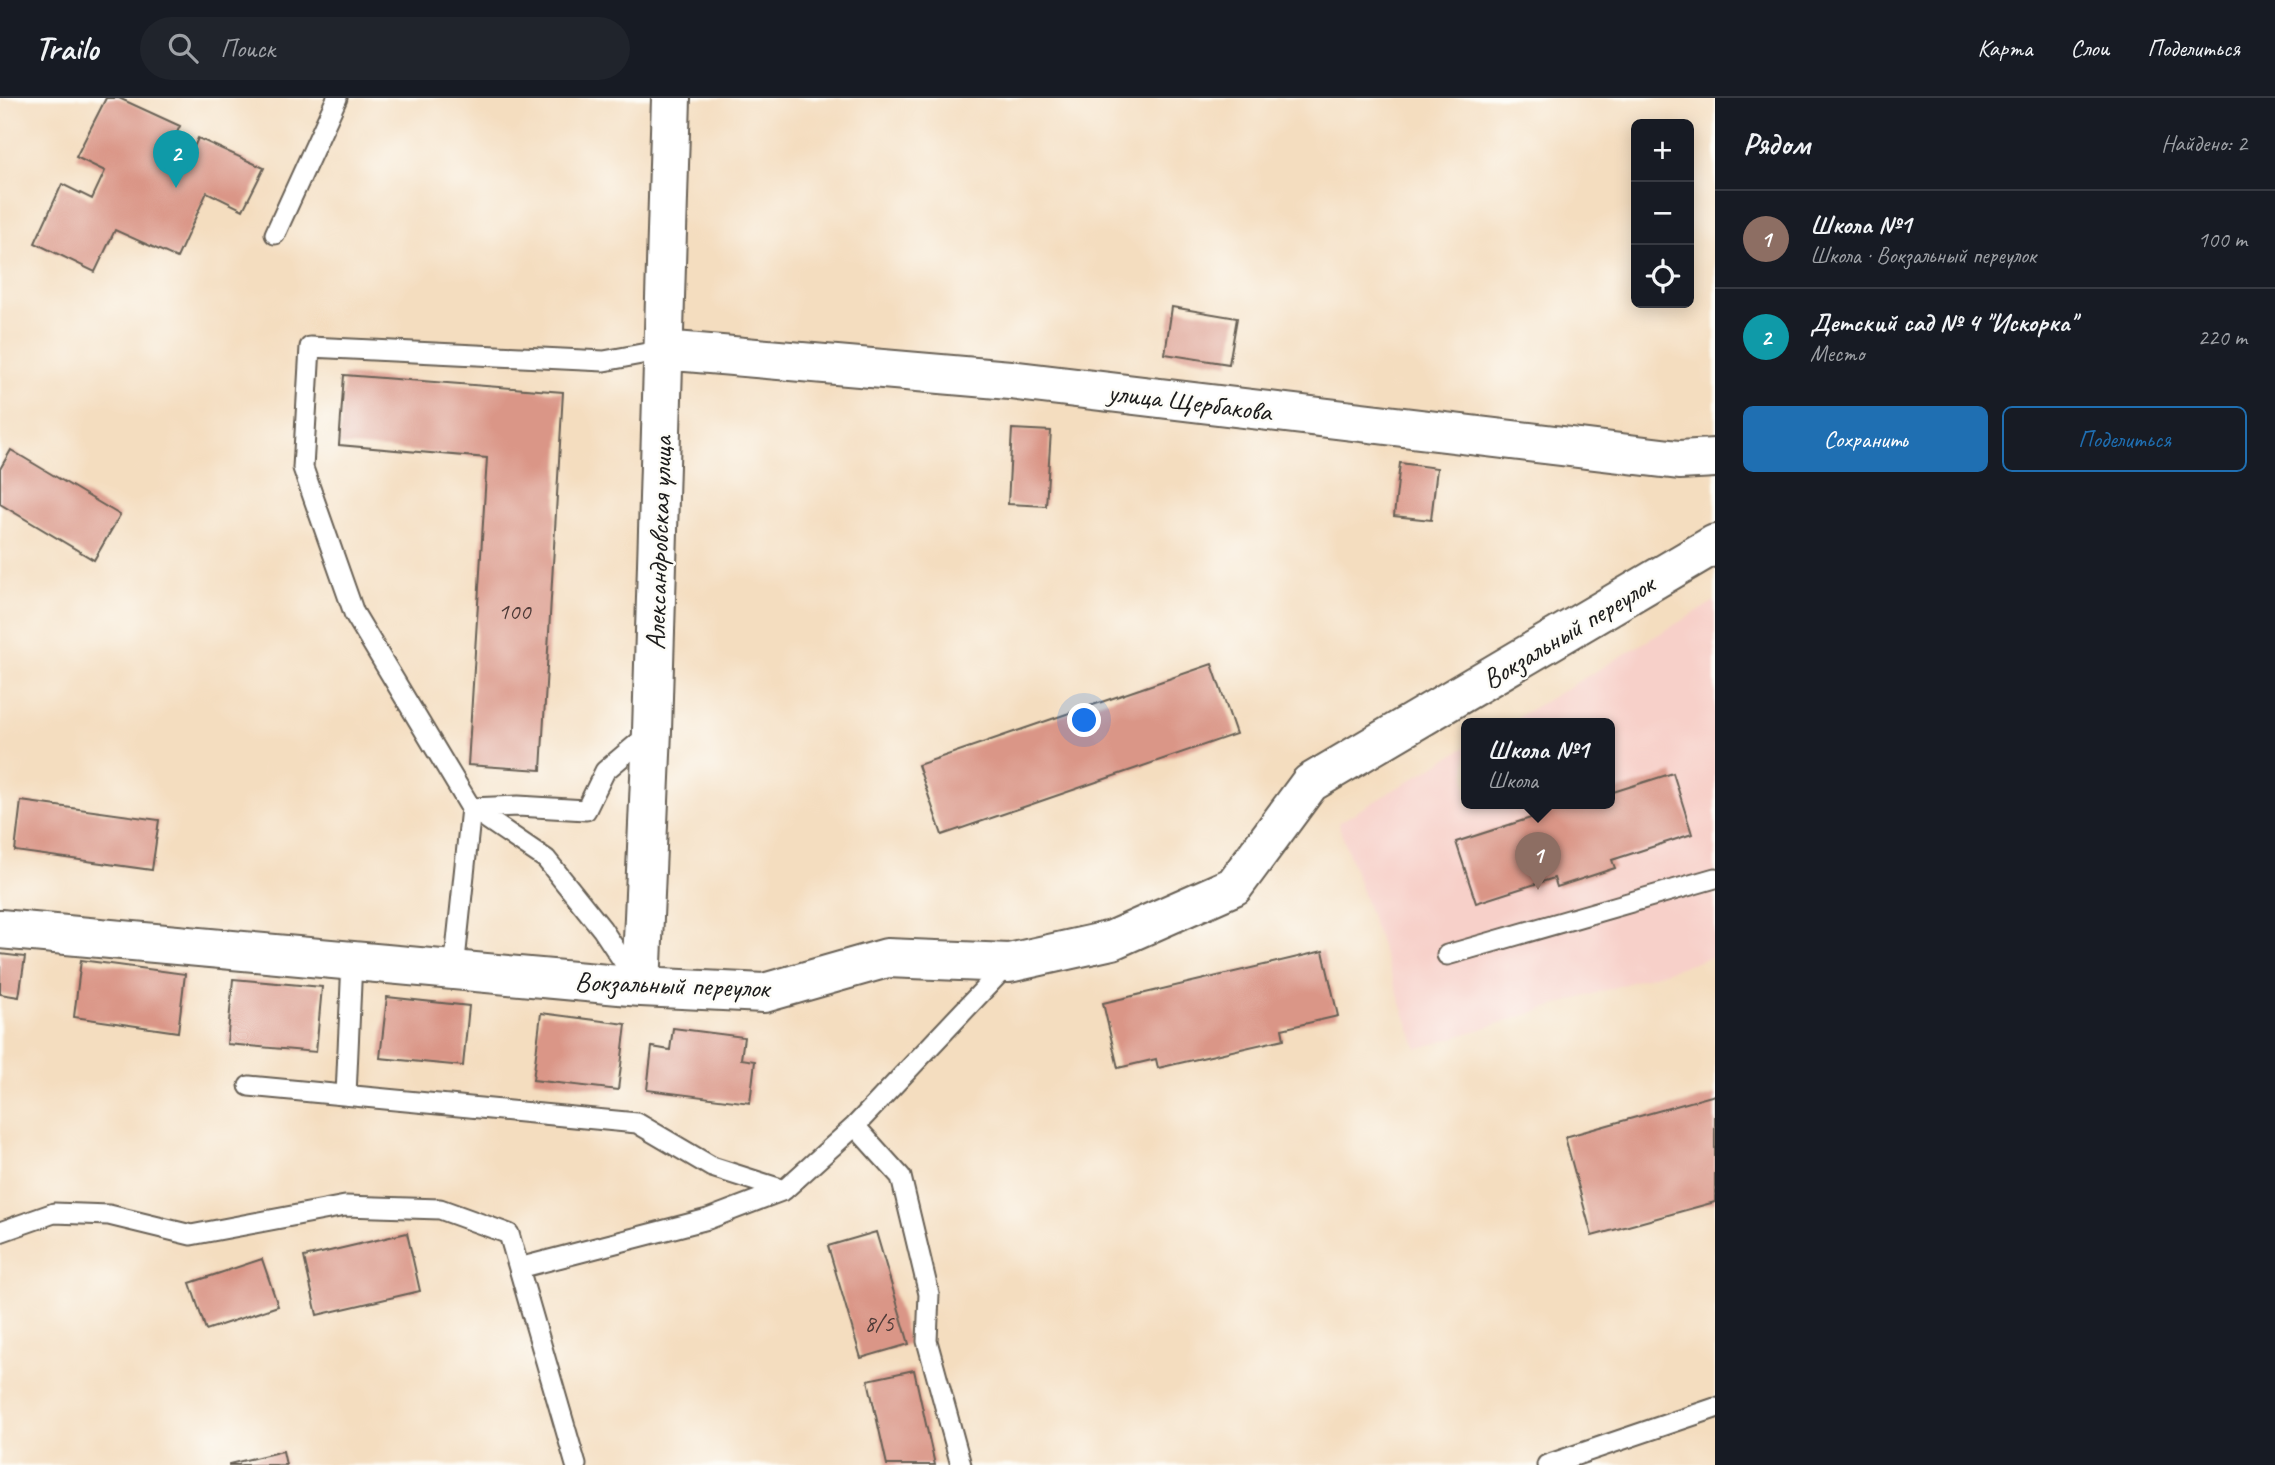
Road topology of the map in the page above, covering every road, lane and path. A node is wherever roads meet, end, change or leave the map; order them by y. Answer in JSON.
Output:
{"nodes":[{"id":1,"x":337,"y":98,"type":"edge"},
{"id":2,"x":671,"y":98,"type":"edge"},
{"id":3,"x":275,"y":234,"type":"dead end"},
{"id":4,"x":663,"y":349,"type":"junction"},
{"id":5,"x":1715,"y":458,"type":"edge"},
{"id":6,"x":1715,"y":544,"type":"edge"},
{"id":7,"x":652,"y":731,"type":"junction"},
{"id":8,"x":471,"y":808,"type":"junction"},
{"id":9,"x":1715,"y":878,"type":"edge"},
{"id":10,"x":0,"y":929,"type":"edge"},
{"id":11,"x":1447,"y":955,"type":"dead end"},
{"id":12,"x":352,"y":961,"type":"junction"},
{"id":13,"x":1009,"y":963,"type":"junction"},
{"id":14,"x":454,"y":970,"type":"junction"},
{"id":15,"x":641,"y":987,"type":"junction"},
{"id":16,"x":249,"y":1086,"type":"dead end"},
{"id":17,"x":346,"y":1095,"type":"junction"},
{"id":18,"x":855,"y":1126,"type":"junction"},
{"id":19,"x":784,"y":1190,"type":"junction"},
{"id":20,"x":0,"y":1232,"type":"edge"},
{"id":21,"x":519,"y":1268,"type":"junction"},
{"id":22,"x":1715,"y":1408,"type":"edge"},
{"id":23,"x":576,"y":1465,"type":"edge"},
{"id":24,"x":961,"y":1465,"type":"edge"},
{"id":25,"x":1547,"y":1465,"type":"edge"}],
"edges":[{"from":1,"to":3,"type":"lane"},
{"from":2,"to":4,"type":"street","name":"Александровская улица"},
{"from":4,"to":5,"type":"street","name":"улица Щербакова"},
{"from":4,"to":7,"type":"street","name":"Александровская улица"},
{"from":4,"to":8,"type":"lane"},
{"from":6,"to":13,"type":"street","name":"Вокзальный переулок"},
{"from":7,"to":8,"type":"lane"},
{"from":7,"to":15,"type":"street","name":"Александровская улица"},
{"from":8,"to":14,"type":"lane"},
{"from":8,"to":15,"type":"lane"},
{"from":9,"to":11,"type":"lane"},
{"from":10,"to":12,"type":"street","name":"Вокзальный переулок"},
{"from":12,"to":14,"type":"street","name":"Вокзальный переулок"},
{"from":12,"to":17,"type":"lane"},
{"from":13,"to":15,"type":"street","name":"Вокзальный переулок"},
{"from":13,"to":18,"type":"lane"},
{"from":14,"to":15,"type":"street","name":"Вокзальный переулок"},
{"from":16,"to":17,"type":"lane"},
{"from":17,"to":19,"type":"lane"},
{"from":18,"to":19,"type":"lane"},
{"from":18,"to":24,"type":"lane"},
{"from":19,"to":21,"type":"lane"},
{"from":20,"to":21,"type":"lane"},
{"from":21,"to":23,"type":"lane"},
{"from":22,"to":25,"type":"lane"}]}
